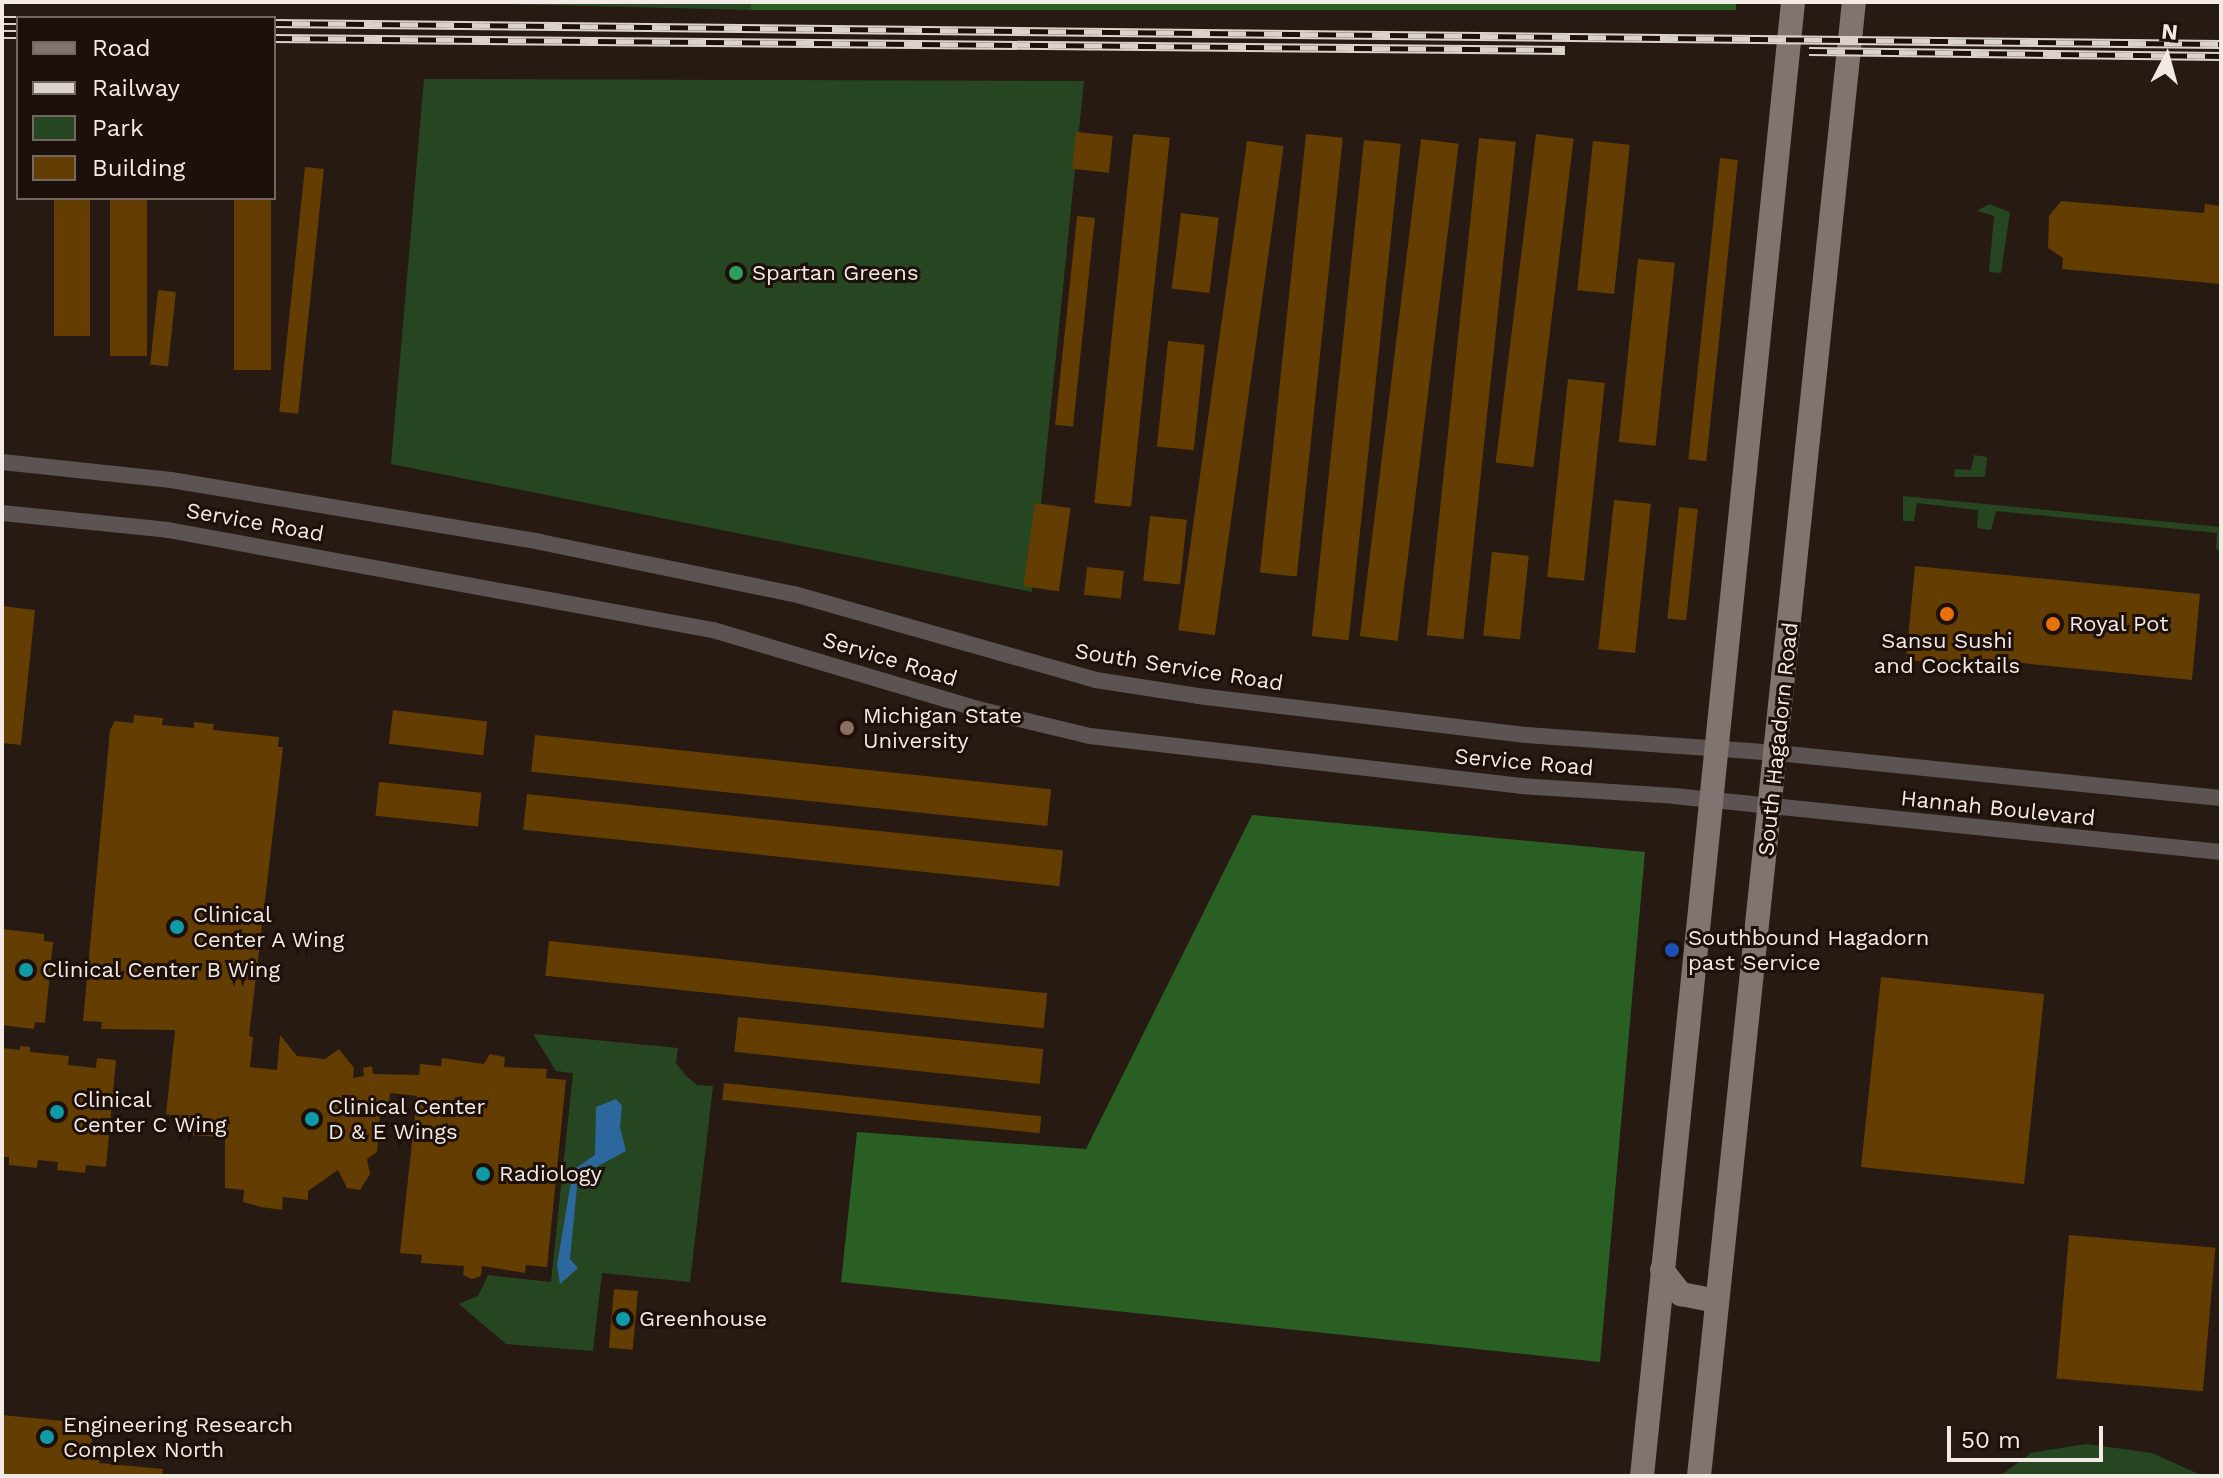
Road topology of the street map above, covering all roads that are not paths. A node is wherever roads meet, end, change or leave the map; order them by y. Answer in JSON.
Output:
{"nodes":[{"id":1,"x":1793,"y":2,"type":"edge"},
{"id":2,"x":1854,"y":2,"type":"edge"},
{"id":3,"x":2,"y":462,"type":"edge"},
{"id":4,"x":2,"y":513,"type":"edge"},
{"id":5,"x":540,"y":542,"type":"joint"},
{"id":6,"x":1714,"y":748,"type":"junction"},
{"id":7,"x":1777,"y":753,"type":"junction"},
{"id":8,"x":2221,"y":798,"type":"edge"},
{"id":9,"x":1709,"y":801,"type":"junction"},
{"id":10,"x":1772,"y":807,"type":"junction"},
{"id":11,"x":2221,"y":852,"type":"edge"},
{"id":12,"x":1662,"y":1270,"type":"junction"},
{"id":13,"x":1716,"y":1301,"type":"junction"},
{"id":14,"x":1642,"y":1476,"type":"edge"},
{"id":15,"x":1699,"y":1476,"type":"edge"}],
"edges":[{"from":1,"to":6,"type":"street"},
{"from":2,"to":7,"type":"street","name":"South Hagadorn Road"},
{"from":3,"to":5,"type":"street","name":"Service Road"},
{"from":4,"to":9,"type":"street","name":"Service Road"},
{"from":5,"to":6,"type":"street","name":"South Service Road"},
{"from":6,"to":7,"type":"street","name":"South Service Road"},
{"from":6,"to":9,"type":"street"},
{"from":7,"to":8,"type":"street","name":"Hannah Boulevard"},
{"from":7,"to":10,"type":"street","name":"South Hagadorn Road"},
{"from":9,"to":10,"type":"street","name":"Service Road"},
{"from":9,"to":12,"type":"street"},
{"from":10,"to":11,"type":"street","name":"Hannah Boulevard"},
{"from":10,"to":13,"type":"street","name":"South Hagadorn Road"},
{"from":12,"to":13,"type":"street"},
{"from":12,"to":14,"type":"street"},
{"from":13,"to":15,"type":"street","name":"South Hagadorn Road"}]}
